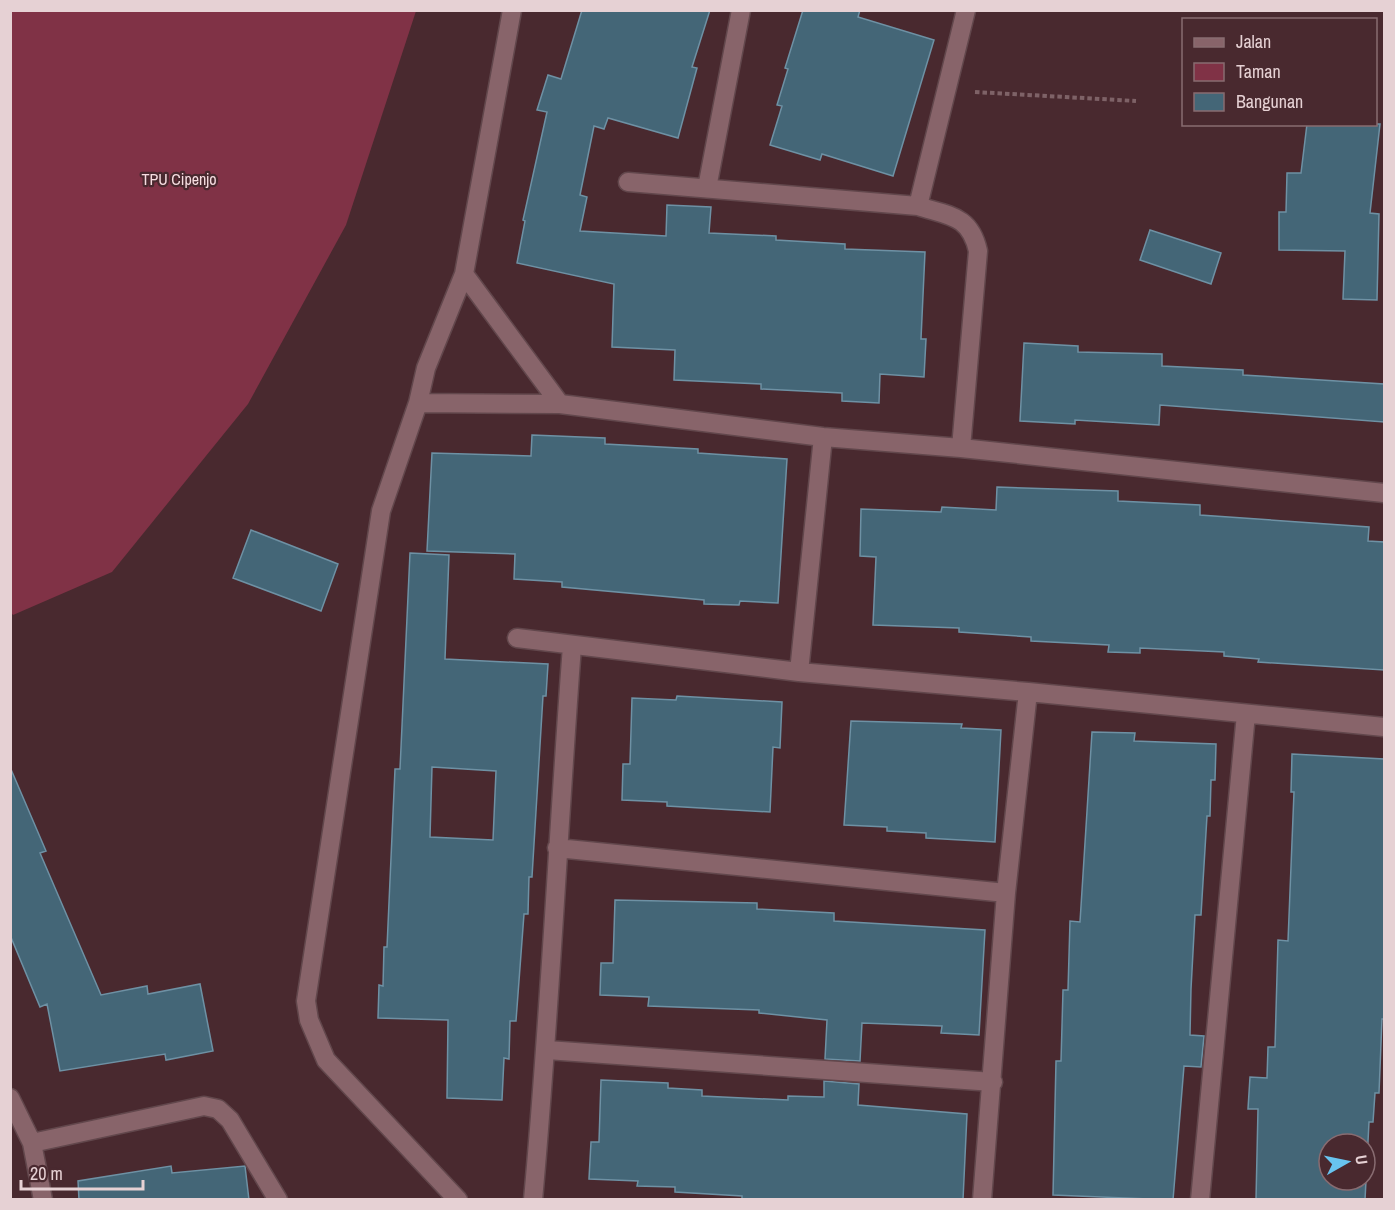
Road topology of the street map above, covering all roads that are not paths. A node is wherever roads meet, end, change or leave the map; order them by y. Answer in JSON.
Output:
{"nodes":[{"id":1,"x":512,"y":10,"type":"edge"},
{"id":2,"x":741,"y":10,"type":"edge"},
{"id":3,"x":966,"y":10,"type":"edge"},
{"id":4,"x":628,"y":182,"type":"dead end"},
{"id":5,"x":706,"y":188,"type":"junction"},
{"id":6,"x":918,"y":206,"type":"junction"},
{"id":7,"x":464,"y":274,"type":"junction"},
{"id":8,"x":418,"y":403,"type":"junction"},
{"id":9,"x":560,"y":404,"type":"junction"},
{"id":10,"x":823,"y":437,"type":"junction"},
{"id":11,"x":961,"y":448,"type":"junction"},
{"id":12,"x":1384,"y":493,"type":"edge"},
{"id":13,"x":517,"y":638,"type":"dead end"},
{"id":14,"x":572,"y":646,"type":"junction"},
{"id":15,"x":799,"y":672,"type":"junction"},
{"id":16,"x":1028,"y":692,"type":"junction"},
{"id":17,"x":1246,"y":714,"type":"junction"},
{"id":18,"x":1384,"y":727,"type":"edge"},
{"id":19,"x":557,"y":848,"type":"junction"},
{"id":20,"x":1006,"y":893,"type":"junction"},
{"id":21,"x":547,"y":1050,"type":"junction"},
{"id":22,"x":993,"y":1082,"type":"junction"},
{"id":23,"x":10,"y":1098,"type":"edge"},
{"id":24,"x":33,"y":1143,"type":"junction"},
{"id":25,"x":43,"y":1200,"type":"edge"},
{"id":26,"x":278,"y":1200,"type":"edge"},
{"id":27,"x":458,"y":1200,"type":"edge"},
{"id":28,"x":533,"y":1200,"type":"edge"},
{"id":29,"x":982,"y":1200,"type":"edge"},
{"id":30,"x":1200,"y":1200,"type":"edge"}],
"edges":[{"from":1,"to":7,"type":"street"},
{"from":2,"to":5,"type":"street"},
{"from":3,"to":6,"type":"street"},
{"from":4,"to":5,"type":"street"},
{"from":5,"to":6,"type":"street"},
{"from":6,"to":11,"type":"street"},
{"from":7,"to":8,"type":"street"},
{"from":7,"to":9,"type":"street"},
{"from":8,"to":9,"type":"street"},
{"from":8,"to":27,"type":"street"},
{"from":9,"to":10,"type":"street"},
{"from":10,"to":11,"type":"street"},
{"from":10,"to":15,"type":"street"},
{"from":11,"to":12,"type":"street"},
{"from":13,"to":14,"type":"street"},
{"from":14,"to":15,"type":"street"},
{"from":14,"to":19,"type":"street"},
{"from":15,"to":16,"type":"street"},
{"from":16,"to":17,"type":"street"},
{"from":16,"to":20,"type":"street"},
{"from":17,"to":18,"type":"street"},
{"from":17,"to":30,"type":"street"},
{"from":19,"to":20,"type":"street"},
{"from":19,"to":21,"type":"street"},
{"from":20,"to":22,"type":"street"},
{"from":21,"to":22,"type":"street"},
{"from":21,"to":28,"type":"street"},
{"from":22,"to":29,"type":"street"},
{"from":23,"to":24,"type":"street"},
{"from":24,"to":25,"type":"street"},
{"from":24,"to":26,"type":"street"}]}
